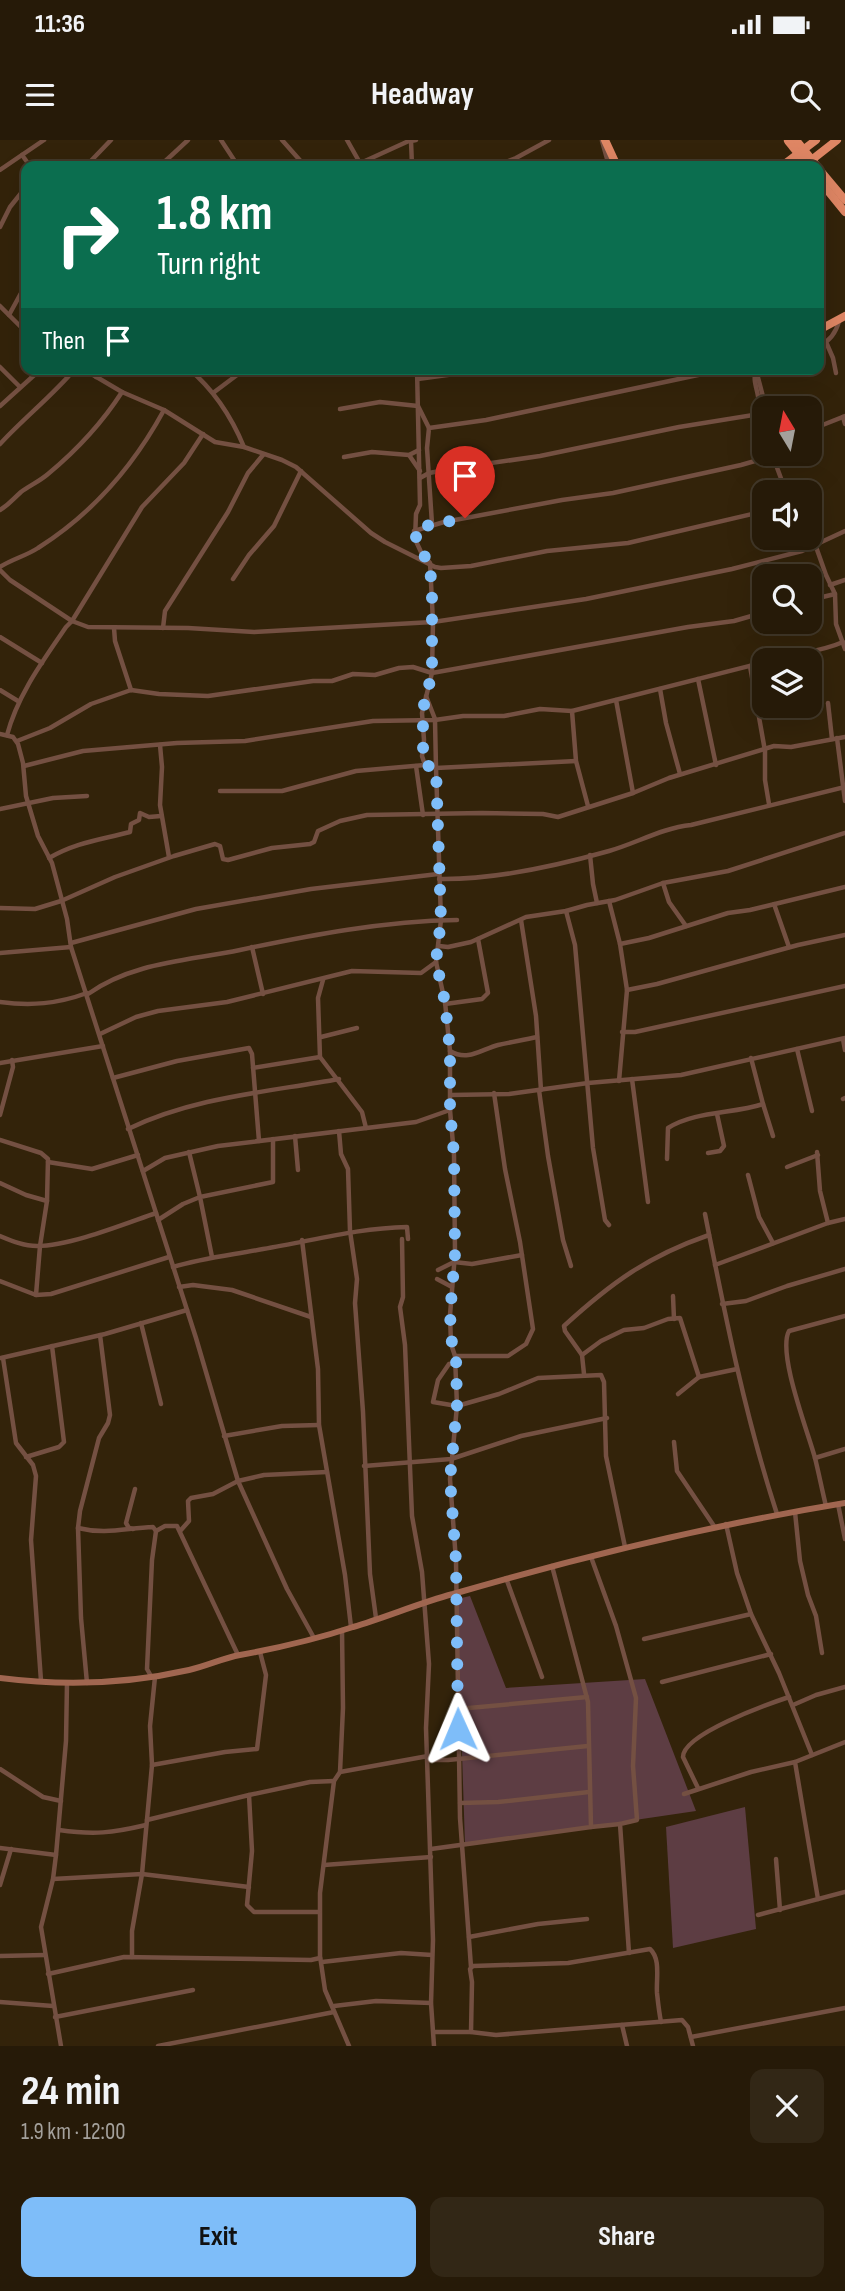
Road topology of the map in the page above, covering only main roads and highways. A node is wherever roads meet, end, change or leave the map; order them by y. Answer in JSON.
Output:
{"nodes":[{"id":1,"x":603,"y":140,"type":"edge"},
{"id":2,"x":790,"y":140,"type":"edge"},
{"id":3,"x":816,"y":140,"type":"edge"},
{"id":4,"x":837,"y":140,"type":"edge"},
{"id":5,"x":614,"y":161,"type":"edge"},
{"id":6,"x":789,"y":161,"type":"edge"},
{"id":7,"x":803,"y":161,"type":"edge"},
{"id":8,"x":810,"y":161,"type":"edge"},
{"id":9,"x":812,"y":161,"type":"edge"},
{"id":10,"x":824,"y":177,"type":"edge"},
{"id":11,"x":824,"y":179,"type":"edge"},
{"id":12,"x":845,"y":200,"type":"edge"},
{"id":13,"x":845,"y":211,"type":"edge"},
{"id":14,"x":842,"y":319,"type":"edge"},
{"id":15,"x":824,"y":328,"type":"edge"}],
"edges":[{"from":1,"to":5,"type":"highway"},
{"from":2,"to":7,"type":"highway","bridge":true},
{"from":2,"to":8,"type":"highway","bridge":true},
{"from":3,"to":6,"type":"highway"},
{"from":4,"to":9,"type":"highway"},
{"from":10,"to":12,"type":"highway"},
{"from":11,"to":13,"type":"highway"},
{"from":14,"to":15,"type":"highway"}]}
